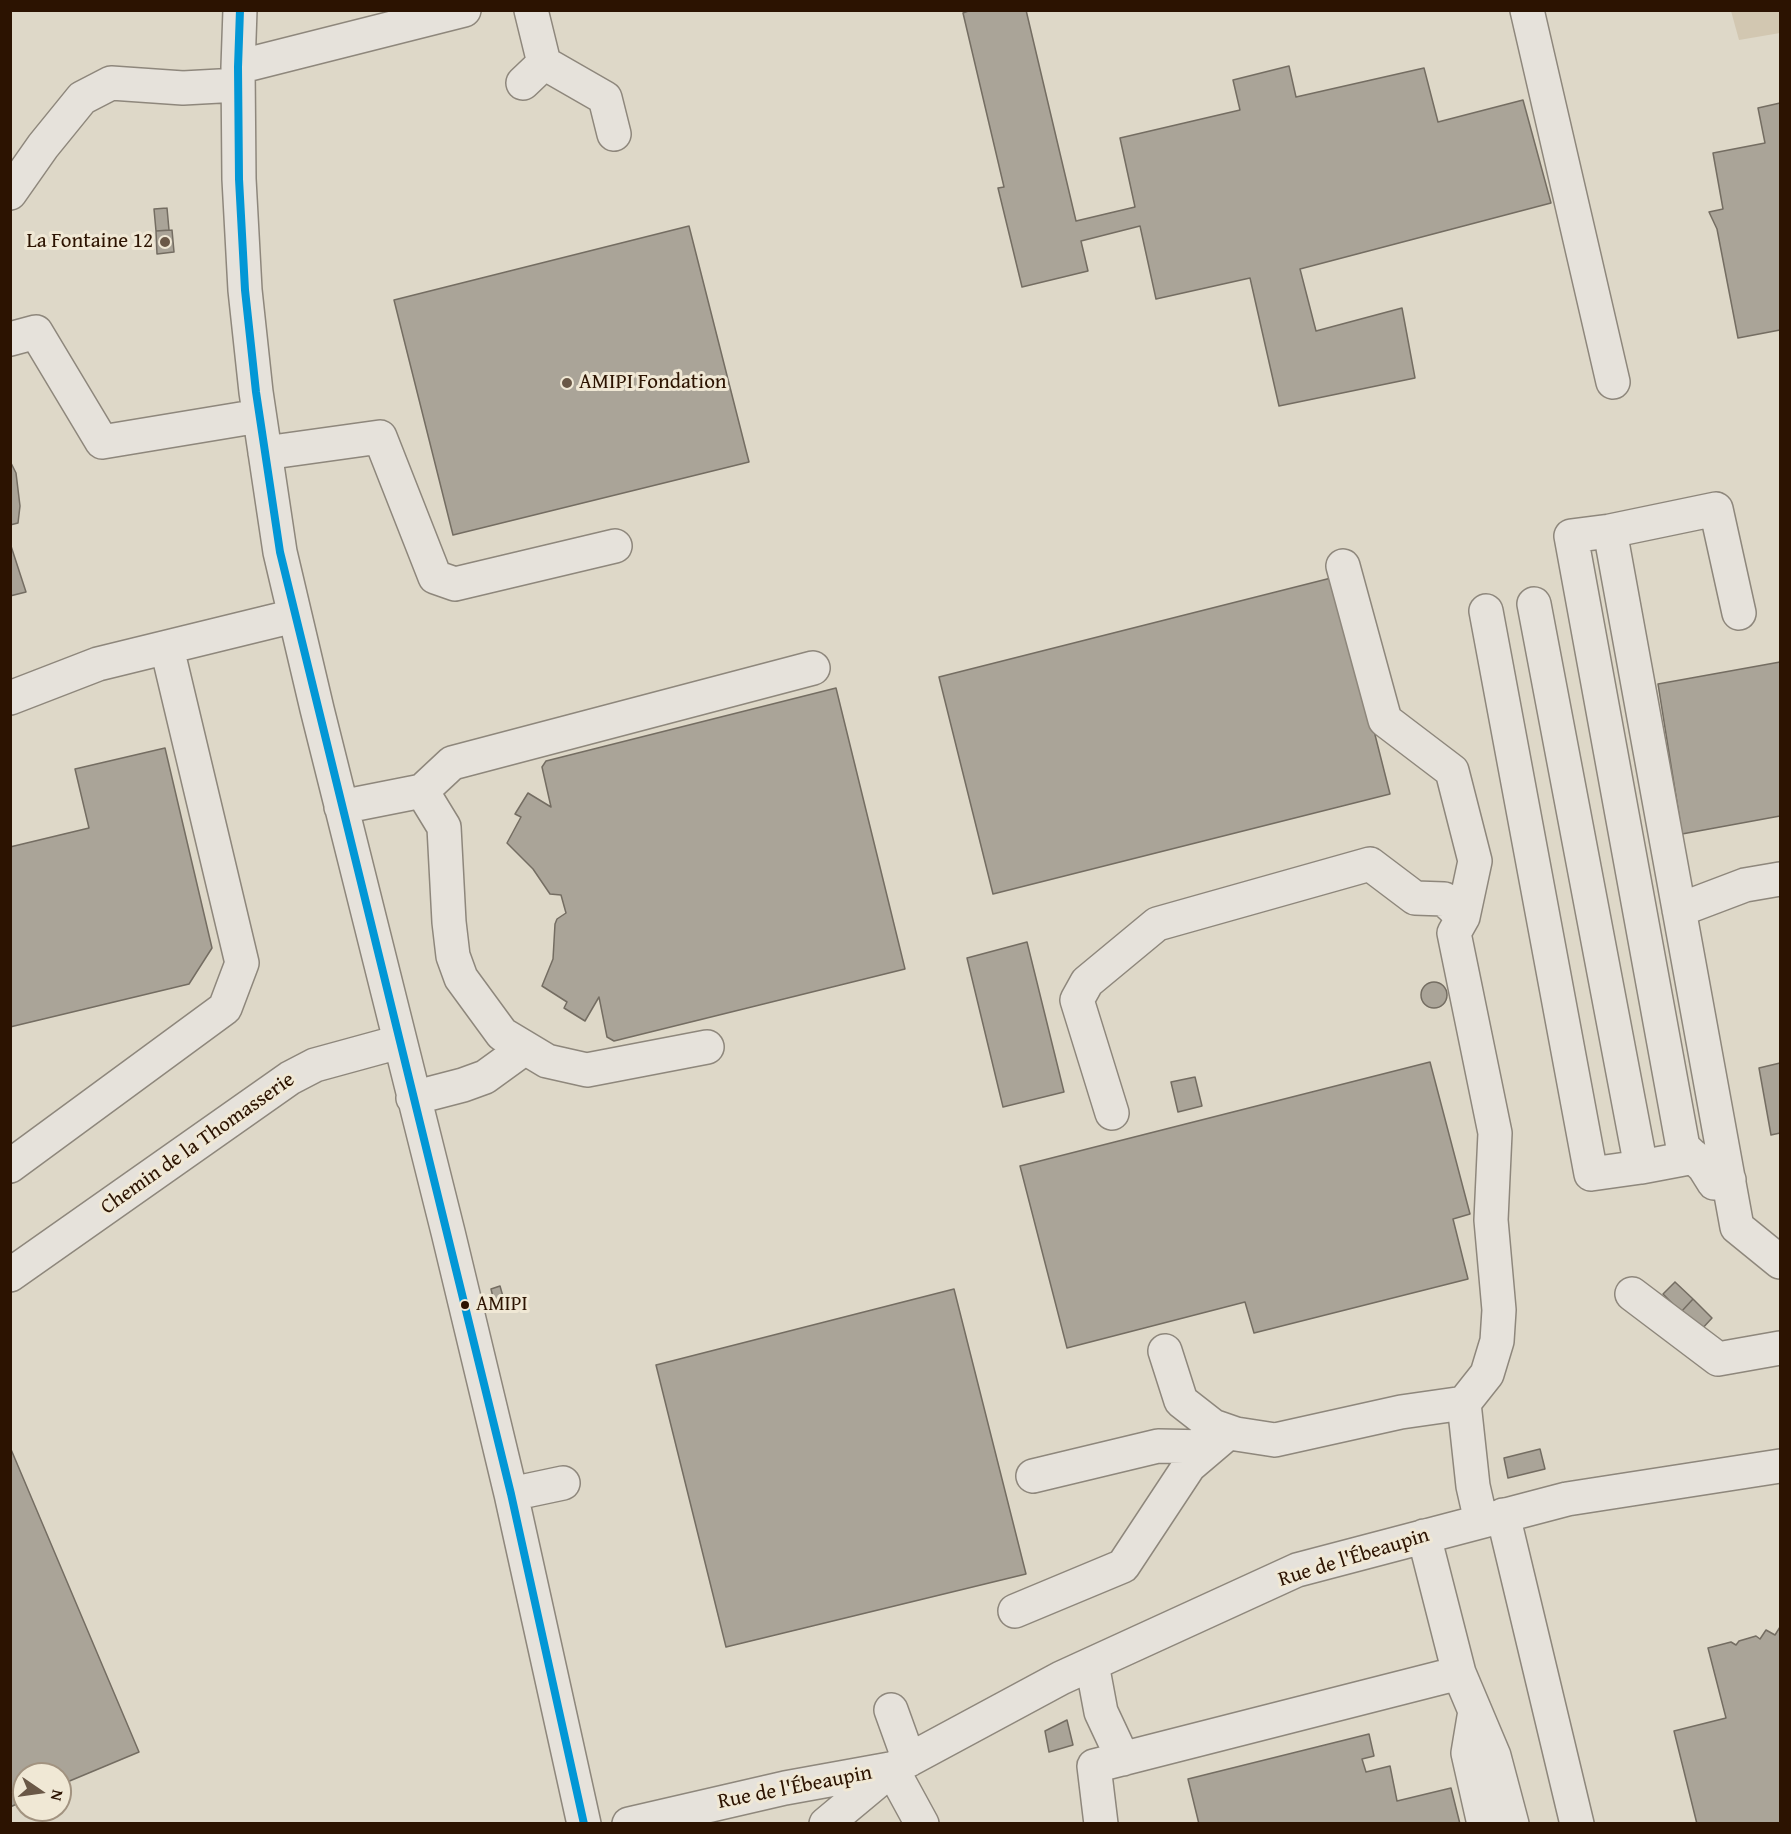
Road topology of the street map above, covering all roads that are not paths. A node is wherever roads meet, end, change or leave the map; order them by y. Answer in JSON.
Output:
{"nodes":[{"id":1,"x":240,"y":10,"type":"edge"},
{"id":2,"x":464,"y":10,"type":"edge"},
{"id":3,"x":531,"y":10,"type":"edge"},
{"id":4,"x":1527,"y":10,"type":"edge"},
{"id":5,"x":238,"y":76,"type":"junction"},
{"id":6,"x":614,"y":134,"type":"dead end"},
{"id":7,"x":10,"y":194,"type":"edge"},
{"id":8,"x":10,"y":339,"type":"edge"},
{"id":9,"x":1613,"y":382,"type":"dead end"},
{"id":10,"x":260,"y":416,"type":"junction"},
{"id":11,"x":265,"y":453,"type":"junction"},
{"id":12,"x":1610,"y":531,"type":"junction"},
{"id":13,"x":615,"y":546,"type":"dead end"},
{"id":14,"x":1343,"y":566,"type":"dead end"},
{"id":15,"x":1534,"y":604,"type":"dead end"},
{"id":16,"x":1486,"y":611,"type":"dead end"},
{"id":17,"x":1739,"y":613,"type":"dead end"},
{"id":18,"x":294,"y":616,"type":"junction"},
{"id":19,"x":167,"y":648,"type":"junction"},
{"id":20,"x":813,"y":668,"type":"dead end"},
{"id":21,"x":10,"y":698,"type":"edge"},
{"id":22,"x":422,"y":791,"type":"junction"},
{"id":23,"x":341,"y":807,"type":"junction"},
{"id":24,"x":1780,"y":879,"type":"edge"},
{"id":25,"x":1679,"y":910,"type":"junction"},
{"id":26,"x":1463,"y":917,"type":"junction"},
{"id":27,"x":399,"y":1042,"type":"junction"},
{"id":28,"x":707,"y":1047,"type":"dead end"},
{"id":29,"x":525,"y":1048,"type":"junction"},
{"id":30,"x":413,"y":1098,"type":"junction"},
{"id":31,"x":1112,"y":1113,"type":"dead end"},
{"id":32,"x":12,"y":1157,"type":"edge"},
{"id":33,"x":1694,"y":1157,"type":"junction"},
{"id":34,"x":1641,"y":1167,"type":"junction"},
{"id":35,"x":1729,"y":1180,"type":"junction"},
{"id":36,"x":1780,"y":1262,"type":"edge"},
{"id":37,"x":10,"y":1275,"type":"edge"},
{"id":38,"x":1632,"y":1294,"type":"dead end"},
{"id":39,"x":1780,"y":1348,"type":"edge"},
{"id":40,"x":1165,"y":1351,"type":"dead end"},
{"id":41,"x":1464,"y":1403,"type":"junction"},
{"id":42,"x":1220,"y":1440,"type":"junction"},
{"id":43,"x":1780,"y":1466,"type":"edge"},
{"id":44,"x":1033,"y":1476,"type":"dead end"},
{"id":45,"x":563,"y":1483,"type":"dead end"},
{"id":46,"x":511,"y":1494,"type":"junction"},
{"id":47,"x":1492,"y":1518,"type":"junction"},
{"id":48,"x":1424,"y":1536,"type":"junction"},
{"id":49,"x":1015,"y":1611,"type":"dead end"},
{"id":50,"x":1092,"y":1664,"type":"junction"},
{"id":51,"x":1459,"y":1673,"type":"junction"},
{"id":52,"x":891,"y":1710,"type":"dead end"},
{"id":53,"x":1475,"y":1711,"type":"junction"},
{"id":54,"x":1123,"y":1759,"type":"junction"},
{"id":55,"x":901,"y":1765,"type":"junction"},
{"id":56,"x":584,"y":1824,"type":"edge"},
{"id":57,"x":628,"y":1824,"type":"edge"},
{"id":58,"x":826,"y":1824,"type":"edge"},
{"id":59,"x":922,"y":1824,"type":"edge"},
{"id":60,"x":1101,"y":1824,"type":"edge"},
{"id":61,"x":1484,"y":1824,"type":"edge"},
{"id":62,"x":1512,"y":1824,"type":"edge"},
{"id":63,"x":1577,"y":1824,"type":"edge"}],
"edges":[{"from":1,"to":5,"type":"street"},
{"from":2,"to":5,"type":"street"},
{"from":3,"to":6,"type":"street"},
{"from":4,"to":9,"type":"street"},
{"from":5,"to":7,"type":"street"},
{"from":5,"to":10,"type":"street"},
{"from":8,"to":10,"type":"street"},
{"from":10,"to":11,"type":"street"},
{"from":11,"to":13,"type":"street"},
{"from":11,"to":18,"type":"street"},
{"from":12,"to":17,"type":"street"},
{"from":12,"to":25,"type":"street"},
{"from":12,"to":33,"type":"street"},
{"from":14,"to":26,"type":"street"},
{"from":15,"to":34,"type":"street"},
{"from":16,"to":34,"type":"street"},
{"from":18,"to":19,"type":"street"},
{"from":18,"to":23,"type":"street"},
{"from":19,"to":21,"type":"street"},
{"from":19,"to":32,"type":"street"},
{"from":20,"to":22,"type":"street"},
{"from":22,"to":23,"type":"street"},
{"from":22,"to":29,"type":"street"},
{"from":23,"to":27,"type":"street"},
{"from":24,"to":25,"type":"street"},
{"from":25,"to":35,"type":"street"},
{"from":26,"to":31,"type":"street"},
{"from":26,"to":41,"type":"street"},
{"from":27,"to":30,"type":"street"},
{"from":27,"to":37,"type":"street","name":"Chemin de la Thomasserie"},
{"from":28,"to":29,"type":"street"},
{"from":29,"to":30,"type":"street"},
{"from":30,"to":46,"type":"street"},
{"from":33,"to":34,"type":"street"},
{"from":33,"to":35,"type":"street"},
{"from":35,"to":36,"type":"street"},
{"from":38,"to":39,"type":"street"},
{"from":40,"to":42,"type":"street"},
{"from":41,"to":42,"type":"street"},
{"from":41,"to":47,"type":"street"},
{"from":42,"to":44,"type":"street"},
{"from":42,"to":49,"type":"street"},
{"from":43,"to":47,"type":"street","name":"Rue de l'Ébeaupin"},
{"from":45,"to":46,"type":"street"},
{"from":46,"to":56,"type":"street"},
{"from":47,"to":48,"type":"street","name":"Rue de l'Ébeaupin"},
{"from":47,"to":63,"type":"street"},
{"from":48,"to":50,"type":"street","name":"Rue de l'Ébeaupin"},
{"from":48,"to":51,"type":"street"},
{"from":50,"to":54,"type":"street"},
{"from":50,"to":55,"type":"street","name":"Rue de l'Ébeaupin"},
{"from":51,"to":53,"type":"street"},
{"from":51,"to":54,"type":"street"},
{"from":52,"to":55,"type":"street"},
{"from":53,"to":61,"type":"street"},
{"from":53,"to":62,"type":"street"},
{"from":54,"to":60,"type":"street"},
{"from":55,"to":57,"type":"street","name":"Rue de l'Ébeaupin"},
{"from":55,"to":58,"type":"street","name":"Rue de l'Ébeaupin"},
{"from":55,"to":59,"type":"street"}]}
